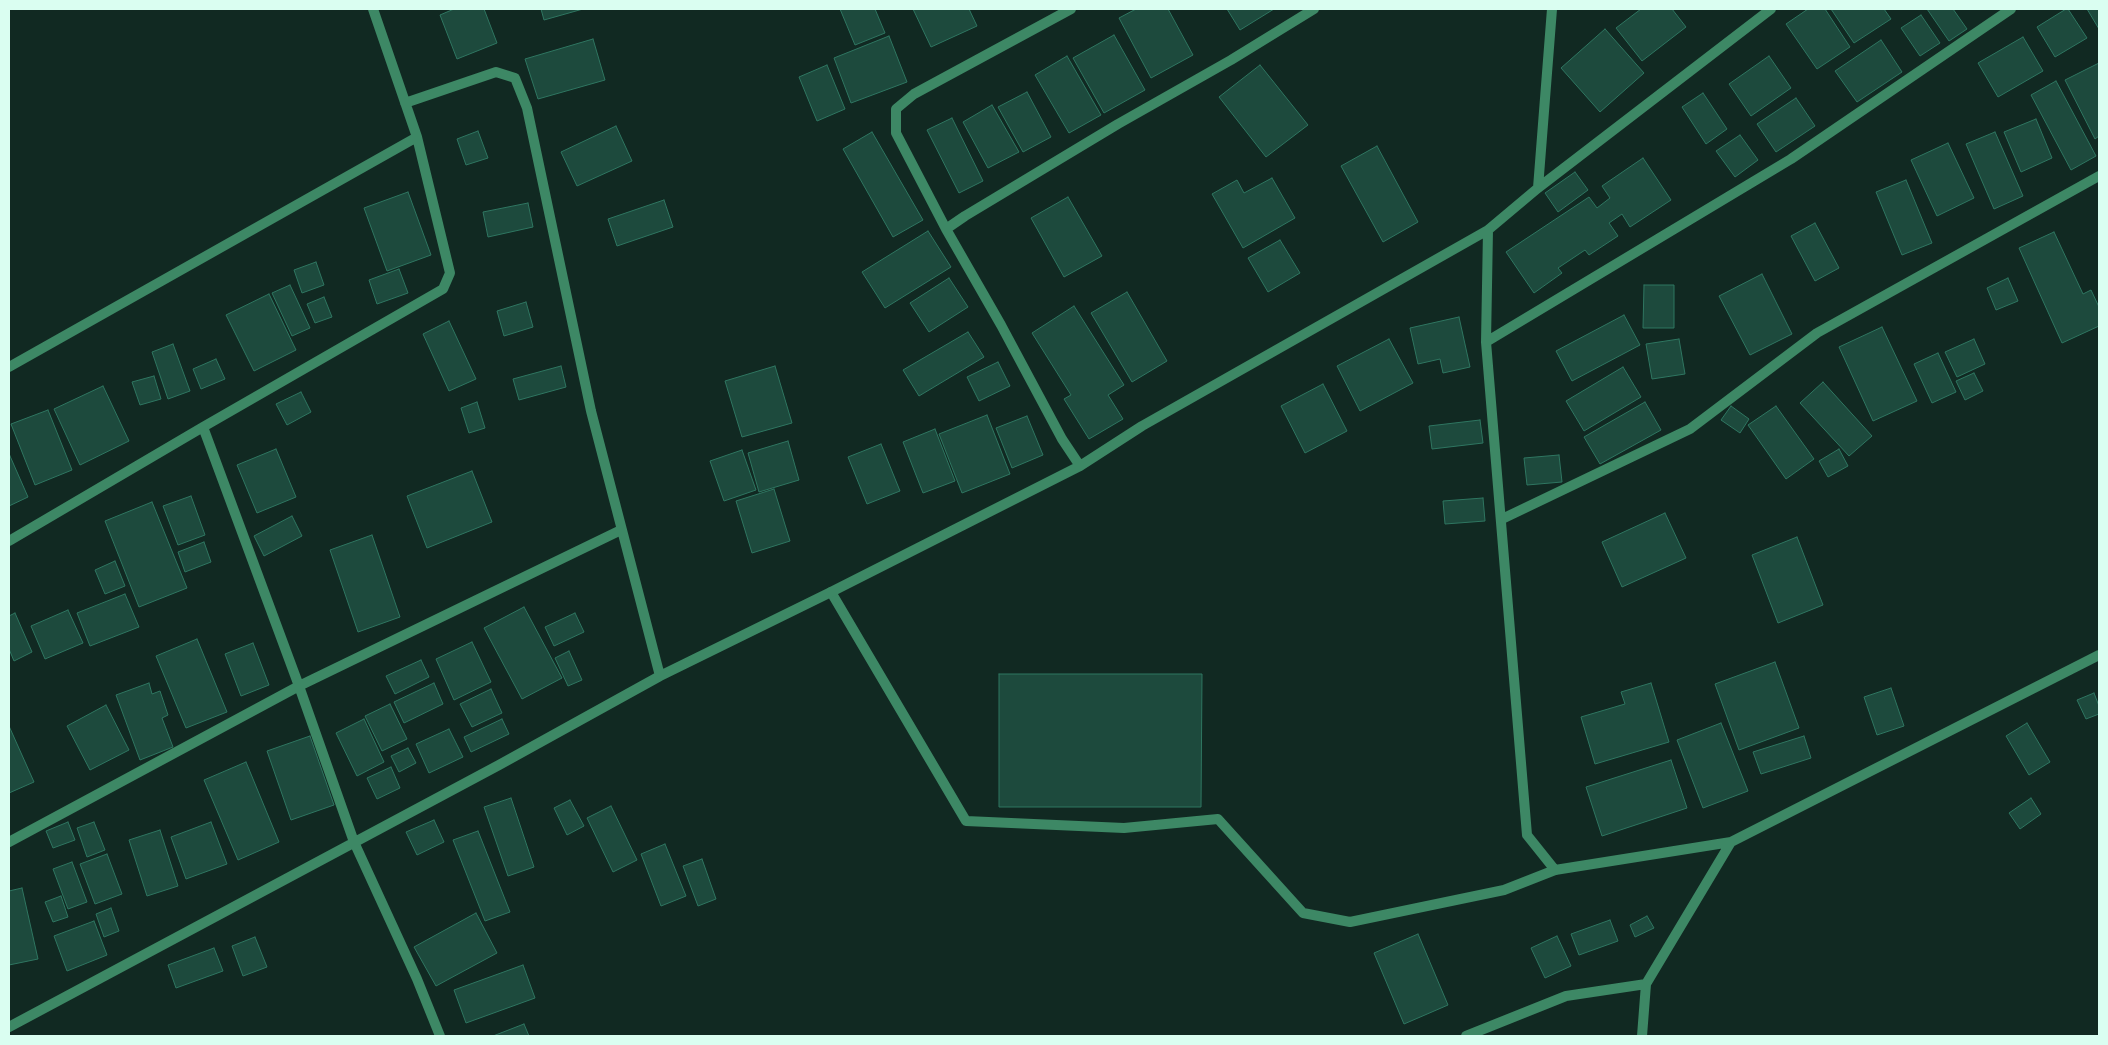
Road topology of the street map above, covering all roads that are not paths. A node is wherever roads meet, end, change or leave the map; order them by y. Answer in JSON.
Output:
{"nodes":[{"id":1,"x":373,"y":9,"type":"edge"},
{"id":2,"x":1071,"y":9,"type":"edge"},
{"id":3,"x":1314,"y":9,"type":"edge"},
{"id":4,"x":1552,"y":9,"type":"edge"},
{"id":5,"x":1771,"y":9,"type":"edge"},
{"id":6,"x":2011,"y":9,"type":"edge"},
{"id":7,"x":405,"y":103,"type":"junction"},
{"id":8,"x":417,"y":137,"type":"junction"},
{"id":9,"x":2099,"y":176,"type":"edge"},
{"id":10,"x":1538,"y":188,"type":"junction"},
{"id":11,"x":946,"y":229,"type":"junction"},
{"id":12,"x":1488,"y":230,"type":"junction"},
{"id":13,"x":1486,"y":342,"type":"junction"},
{"id":14,"x":9,"y":368,"type":"edge"},
{"id":15,"x":203,"y":427,"type":"junction"},
{"id":16,"x":1080,"y":466,"type":"junction"},
{"id":17,"x":1502,"y":520,"type":"junction"},
{"id":18,"x":621,"y":530,"type":"junction"},
{"id":19,"x":9,"y":541,"type":"edge"},
{"id":20,"x":831,"y":592,"type":"junction"},
{"id":21,"x":2099,"y":655,"type":"edge"},
{"id":22,"x":660,"y":676,"type":"junction"},
{"id":23,"x":299,"y":686,"type":"junction"},
{"id":24,"x":9,"y":842,"type":"edge"},
{"id":25,"x":354,"y":842,"type":"junction"},
{"id":26,"x":1731,"y":842,"type":"junction"},
{"id":27,"x":1555,"y":870,"type":"junction"},
{"id":28,"x":1646,"y":984,"type":"junction"},
{"id":29,"x":9,"y":1027,"type":"edge"},
{"id":30,"x":440,"y":1036,"type":"edge"},
{"id":31,"x":1466,"y":1036,"type":"edge"},
{"id":32,"x":1642,"y":1036,"type":"edge"}],
"edges":[{"from":1,"to":7,"type":"street"},
{"from":2,"to":11,"type":"street"},
{"from":3,"to":11,"type":"street"},
{"from":4,"to":10,"type":"street"},
{"from":5,"to":10,"type":"street"},
{"from":6,"to":13,"type":"street"},
{"from":7,"to":8,"type":"street"},
{"from":7,"to":18,"type":"street"},
{"from":8,"to":14,"type":"street"},
{"from":8,"to":15,"type":"street"},
{"from":9,"to":17,"type":"street"},
{"from":10,"to":12,"type":"street"},
{"from":11,"to":16,"type":"street"},
{"from":12,"to":13,"type":"street"},
{"from":12,"to":16,"type":"street"},
{"from":13,"to":17,"type":"street"},
{"from":15,"to":19,"type":"street"},
{"from":15,"to":23,"type":"street"},
{"from":16,"to":20,"type":"street"},
{"from":17,"to":27,"type":"street"},
{"from":18,"to":22,"type":"street"},
{"from":18,"to":23,"type":"street"},
{"from":20,"to":22,"type":"street"},
{"from":20,"to":27,"type":"street"},
{"from":21,"to":26,"type":"street"},
{"from":22,"to":25,"type":"street"},
{"from":23,"to":24,"type":"street"},
{"from":23,"to":25,"type":"street"},
{"from":25,"to":29,"type":"street"},
{"from":25,"to":30,"type":"street"},
{"from":26,"to":27,"type":"street"},
{"from":26,"to":28,"type":"street"},
{"from":28,"to":31,"type":"street"},
{"from":28,"to":32,"type":"street"}]}
